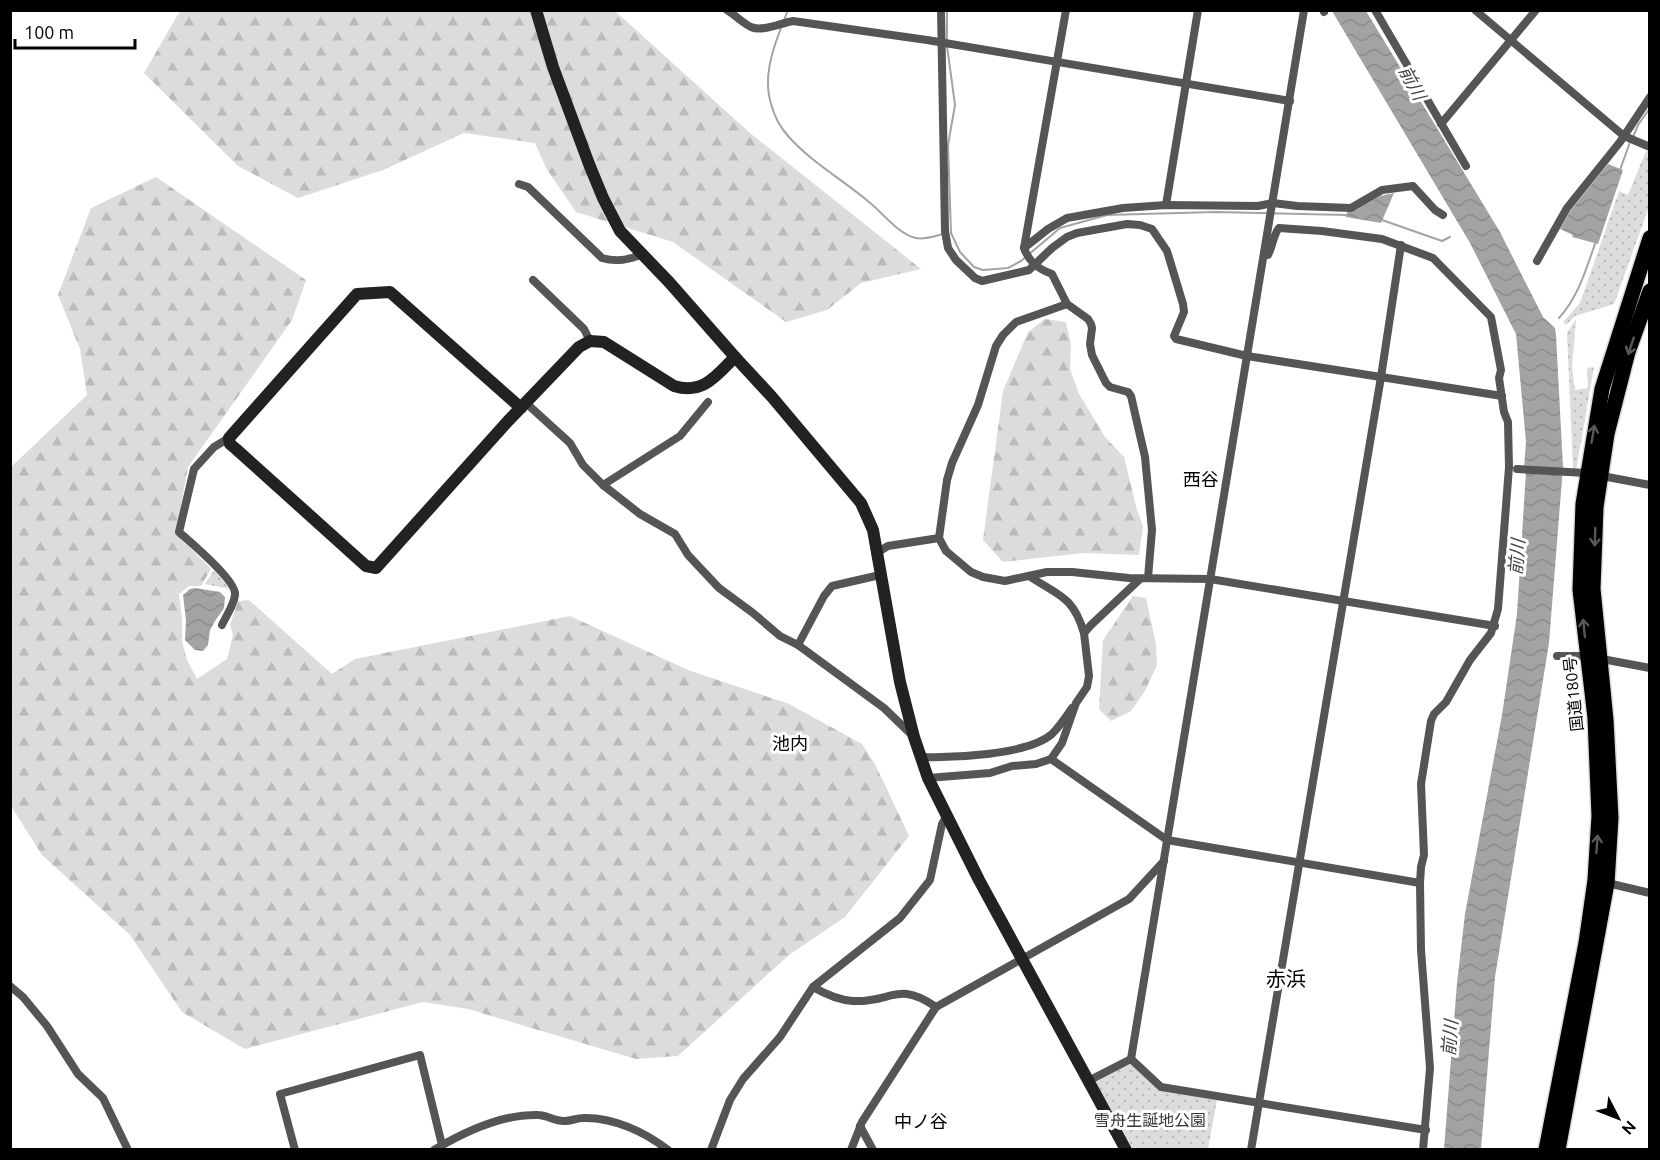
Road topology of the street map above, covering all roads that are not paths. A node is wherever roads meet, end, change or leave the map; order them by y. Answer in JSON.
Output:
{"nodes":[{"id":1,"x":536,"y":10,"type":"edge"},
{"id":2,"x":941,"y":10,"type":"edge"},
{"id":3,"x":1066,"y":10,"type":"edge"},
{"id":4,"x":1198,"y":10,"type":"edge"},
{"id":5,"x":1304,"y":10,"type":"edge"},
{"id":6,"x":1375,"y":10,"type":"edge"},
{"id":7,"x":1475,"y":10,"type":"edge"},
{"id":8,"x":1536,"y":10,"type":"edge"},
{"id":9,"x":730,"y":11,"type":"edge"},
{"id":10,"x":1511,"y":40,"type":"junction"},
{"id":11,"x":946,"y":43,"type":"junction"},
{"id":12,"x":1057,"y":63,"type":"junction"},
{"id":13,"x":1185,"y":84,"type":"junction"},
{"id":14,"x":1650,"y":97,"type":"edge"},
{"id":15,"x":1290,"y":101,"type":"junction"},
{"id":16,"x":1441,"y":124,"type":"junction"},
{"id":17,"x":1629,"y":138,"type":"junction"},
{"id":18,"x":1650,"y":147,"type":"edge"},
{"id":19,"x":1466,"y":166,"type":"dead end"},
{"id":20,"x":519,"y":184,"type":"dead end"},
{"id":21,"x":1166,"y":205,"type":"junction"},
{"id":22,"x":1272,"y":210,"type":"junction"},
{"id":23,"x":1443,"y":214,"type":"dead end"},
{"id":24,"x":1650,"y":238,"type":"edge"},
{"id":25,"x":1401,"y":245,"type":"junction"},
{"id":26,"x":642,"y":254,"type":"junction"},
{"id":27,"x":1264,"y":255,"type":"junction"},
{"id":28,"x":1029,"y":256,"type":"junction"},
{"id":29,"x":1537,"y":261,"type":"dead end"},
{"id":30,"x":1646,"y":262,"type":"edge"},
{"id":31,"x":534,"y":280,"type":"dead end"},
{"id":32,"x":1650,"y":291,"type":"edge"},
{"id":33,"x":1067,"y":304,"type":"junction"},
{"id":34,"x":590,"y":341,"type":"junction"},
{"id":35,"x":1247,"y":356,"type":"junction"},
{"id":36,"x":735,"y":357,"type":"junction"},
{"id":37,"x":1381,"y":377,"type":"junction"},
{"id":38,"x":1502,"y":396,"type":"junction"},
{"id":39,"x":708,"y":402,"type":"dead end"},
{"id":40,"x":524,"y":405,"type":"junction"},
{"id":41,"x":229,"y":438,"type":"junction"},
{"id":42,"x":1519,"y":469,"type":"dead end"},
{"id":43,"x":1593,"y":474,"type":"junction"},
{"id":44,"x":603,"y":485,"type":"junction"},
{"id":45,"x":1650,"y":485,"type":"edge"},
{"id":46,"x":939,"y":538,"type":"junction"},
{"id":47,"x":878,"y":552,"type":"junction"},
{"id":48,"x":880,"y":575,"type":"junction"},
{"id":49,"x":1029,"y":576,"type":"junction"},
{"id":50,"x":1145,"y":578,"type":"junction"},
{"id":51,"x":1210,"y":579,"type":"junction"},
{"id":52,"x":1342,"y":600,"type":"junction"},
{"id":53,"x":222,"y":625,"type":"dead end"},
{"id":54,"x":1494,"y":626,"type":"junction"},
{"id":55,"x":1084,"y":633,"type":"junction"},
{"id":56,"x":798,"y":645,"type":"junction"},
{"id":57,"x":1557,"y":656,"type":"dead end"},
{"id":58,"x":1593,"y":657,"type":"junction"},
{"id":59,"x":1650,"y":668,"type":"edge"},
{"id":60,"x":1076,"y":703,"type":"junction"},
{"id":61,"x":914,"y":738,"type":"junction"},
{"id":62,"x":921,"y":758,"type":"junction"},
{"id":63,"x":1051,"y":759,"type":"junction"},
{"id":64,"x":928,"y":778,"type":"junction"},
{"id":65,"x":946,"y":817,"type":"junction"},
{"id":66,"x":1167,"y":840,"type":"junction"},
{"id":67,"x":1164,"y":861,"type":"junction"},
{"id":68,"x":1300,"y":863,"type":"junction"},
{"id":69,"x":1601,"y":882,"type":"junction"},
{"id":70,"x":1420,"y":883,"type":"junction"},
{"id":71,"x":1650,"y":893,"type":"edge"},
{"id":72,"x":1023,"y":960,"type":"junction"},
{"id":73,"x":10,"y":986,"type":"edge"},
{"id":74,"x":813,"y":987,"type":"junction"},
{"id":75,"x":936,"y":1007,"type":"junction"},
{"id":76,"x":1131,"y":1059,"type":"junction"},
{"id":77,"x":1088,"y":1081,"type":"junction"},
{"id":78,"x":1259,"y":1103,"type":"junction"},
{"id":79,"x":860,"y":1126,"type":"junction"},
{"id":80,"x":1426,"y":1130,"type":"junction"},
{"id":81,"x":438,"y":1147,"type":"edge"},
{"id":82,"x":128,"y":1149,"type":"edge"},
{"id":83,"x":296,"y":1149,"type":"edge"},
{"id":84,"x":668,"y":1149,"type":"edge"},
{"id":85,"x":711,"y":1149,"type":"edge"},
{"id":86,"x":851,"y":1149,"type":"edge"},
{"id":87,"x":873,"y":1149,"type":"edge"},
{"id":88,"x":1126,"y":1149,"type":"edge"},
{"id":89,"x":1251,"y":1149,"type":"edge"},
{"id":90,"x":1423,"y":1149,"type":"edge"},
{"id":91,"x":1546,"y":1149,"type":"edge"},
{"id":92,"x":1558,"y":1149,"type":"edge"}],
"edges":[{"from":1,"to":26,"type":"street"},
{"from":2,"to":11,"type":"street"},
{"from":3,"to":12,"type":"street"},
{"from":4,"to":13,"type":"street"},
{"from":5,"to":15,"type":"street"},
{"from":6,"to":16,"type":"street"},
{"from":7,"to":10,"type":"street"},
{"from":8,"to":10,"type":"street"},
{"from":9,"to":11,"type":"street"},
{"from":10,"to":16,"type":"street"},
{"from":10,"to":17,"type":"street"},
{"from":11,"to":12,"type":"street"},
{"from":11,"to":28,"type":"street"},
{"from":12,"to":13,"type":"street"},
{"from":12,"to":28,"type":"street"},
{"from":13,"to":15,"type":"street"},
{"from":13,"to":21,"type":"street"},
{"from":14,"to":17,"type":"street"},
{"from":15,"to":22,"type":"street"},
{"from":16,"to":19,"type":"street"},
{"from":17,"to":18,"type":"street"},
{"from":17,"to":29,"type":"street"},
{"from":20,"to":26,"type":"street"},
{"from":21,"to":22,"type":"street"},
{"from":21,"to":28,"type":"street"},
{"from":22,"to":23,"type":"street"},
{"from":22,"to":27,"type":"street"},
{"from":24,"to":30,"type":"highway","name":"国道180号"},
{"from":25,"to":27,"type":"street"},
{"from":25,"to":37,"type":"street"},
{"from":25,"to":38,"type":"street"},
{"from":26,"to":36,"type":"street"},
{"from":27,"to":35,"type":"street"},
{"from":28,"to":33,"type":"street"},
{"from":28,"to":35,"type":"street"},
{"from":43,"to":30,"type":"highway","name":"国道180号","one_way":true},
{"from":31,"to":34,"type":"street"},
{"from":32,"to":43,"type":"highway","name":"国道180号","one_way":true},
{"from":33,"to":46,"type":"street"},
{"from":33,"to":50,"type":"street"},
{"from":34,"to":36,"type":"street"},
{"from":34,"to":40,"type":"street"},
{"from":35,"to":37,"type":"street"},
{"from":35,"to":51,"type":"street"},
{"from":36,"to":47,"type":"street"},
{"from":37,"to":38,"type":"street"},
{"from":37,"to":52,"type":"street"},
{"from":38,"to":54,"type":"street"},
{"from":39,"to":44,"type":"street"},
{"from":40,"to":41,"type":"street"},
{"from":40,"to":41,"type":"street"},
{"from":40,"to":44,"type":"street"},
{"from":41,"to":53,"type":"street"},
{"from":42,"to":43,"type":"street"},
{"from":43,"to":45,"type":"street"},
{"from":43,"to":58,"type":"highway","name":"国道180号"},
{"from":44,"to":56,"type":"street"},
{"from":46,"to":47,"type":"street"},
{"from":46,"to":49,"type":"street"},
{"from":47,"to":48,"type":"street"},
{"from":48,"to":56,"type":"street"},
{"from":48,"to":61,"type":"street"},
{"from":49,"to":50,"type":"street"},
{"from":49,"to":55,"type":"street"},
{"from":50,"to":51,"type":"street"},
{"from":50,"to":55,"type":"street"},
{"from":51,"to":52,"type":"street"},
{"from":51,"to":66,"type":"street"},
{"from":52,"to":54,"type":"street"},
{"from":52,"to":68,"type":"street"},
{"from":54,"to":70,"type":"street"},
{"from":55,"to":60,"type":"street"},
{"from":56,"to":61,"type":"street"},
{"from":57,"to":58,"type":"street"},
{"from":58,"to":59,"type":"street"},
{"from":58,"to":69,"type":"highway","name":"国道180号"},
{"from":60,"to":62,"type":"street"},
{"from":60,"to":63,"type":"street"},
{"from":61,"to":62,"type":"street"},
{"from":62,"to":64,"type":"street"},
{"from":63,"to":64,"type":"street"},
{"from":63,"to":66,"type":"street"},
{"from":64,"to":65,"type":"street"},
{"from":65,"to":72,"type":"street"},
{"from":65,"to":74,"type":"street"},
{"from":66,"to":67,"type":"street"},
{"from":66,"to":68,"type":"street"},
{"from":67,"to":72,"type":"street"},
{"from":67,"to":76,"type":"street"},
{"from":68,"to":70,"type":"street"},
{"from":68,"to":78,"type":"street"},
{"from":69,"to":71,"type":"street"},
{"from":69,"to":91,"type":"highway","name":"国道180号"},
{"from":69,"to":92,"type":"highway","name":"国道180号"},
{"from":70,"to":80,"type":"street"},
{"from":72,"to":75,"type":"street"},
{"from":72,"to":77,"type":"street"},
{"from":73,"to":82,"type":"street"},
{"from":74,"to":75,"type":"street"},
{"from":74,"to":85,"type":"street"},
{"from":75,"to":79,"type":"street"},
{"from":76,"to":77,"type":"street"},
{"from":76,"to":78,"type":"street"},
{"from":77,"to":88,"type":"street"},
{"from":78,"to":80,"type":"street"},
{"from":78,"to":89,"type":"street"},
{"from":79,"to":86,"type":"street"},
{"from":79,"to":87,"type":"street"},
{"from":80,"to":90,"type":"street"},
{"from":81,"to":83,"type":"street"},
{"from":81,"to":84,"type":"street"}]}
